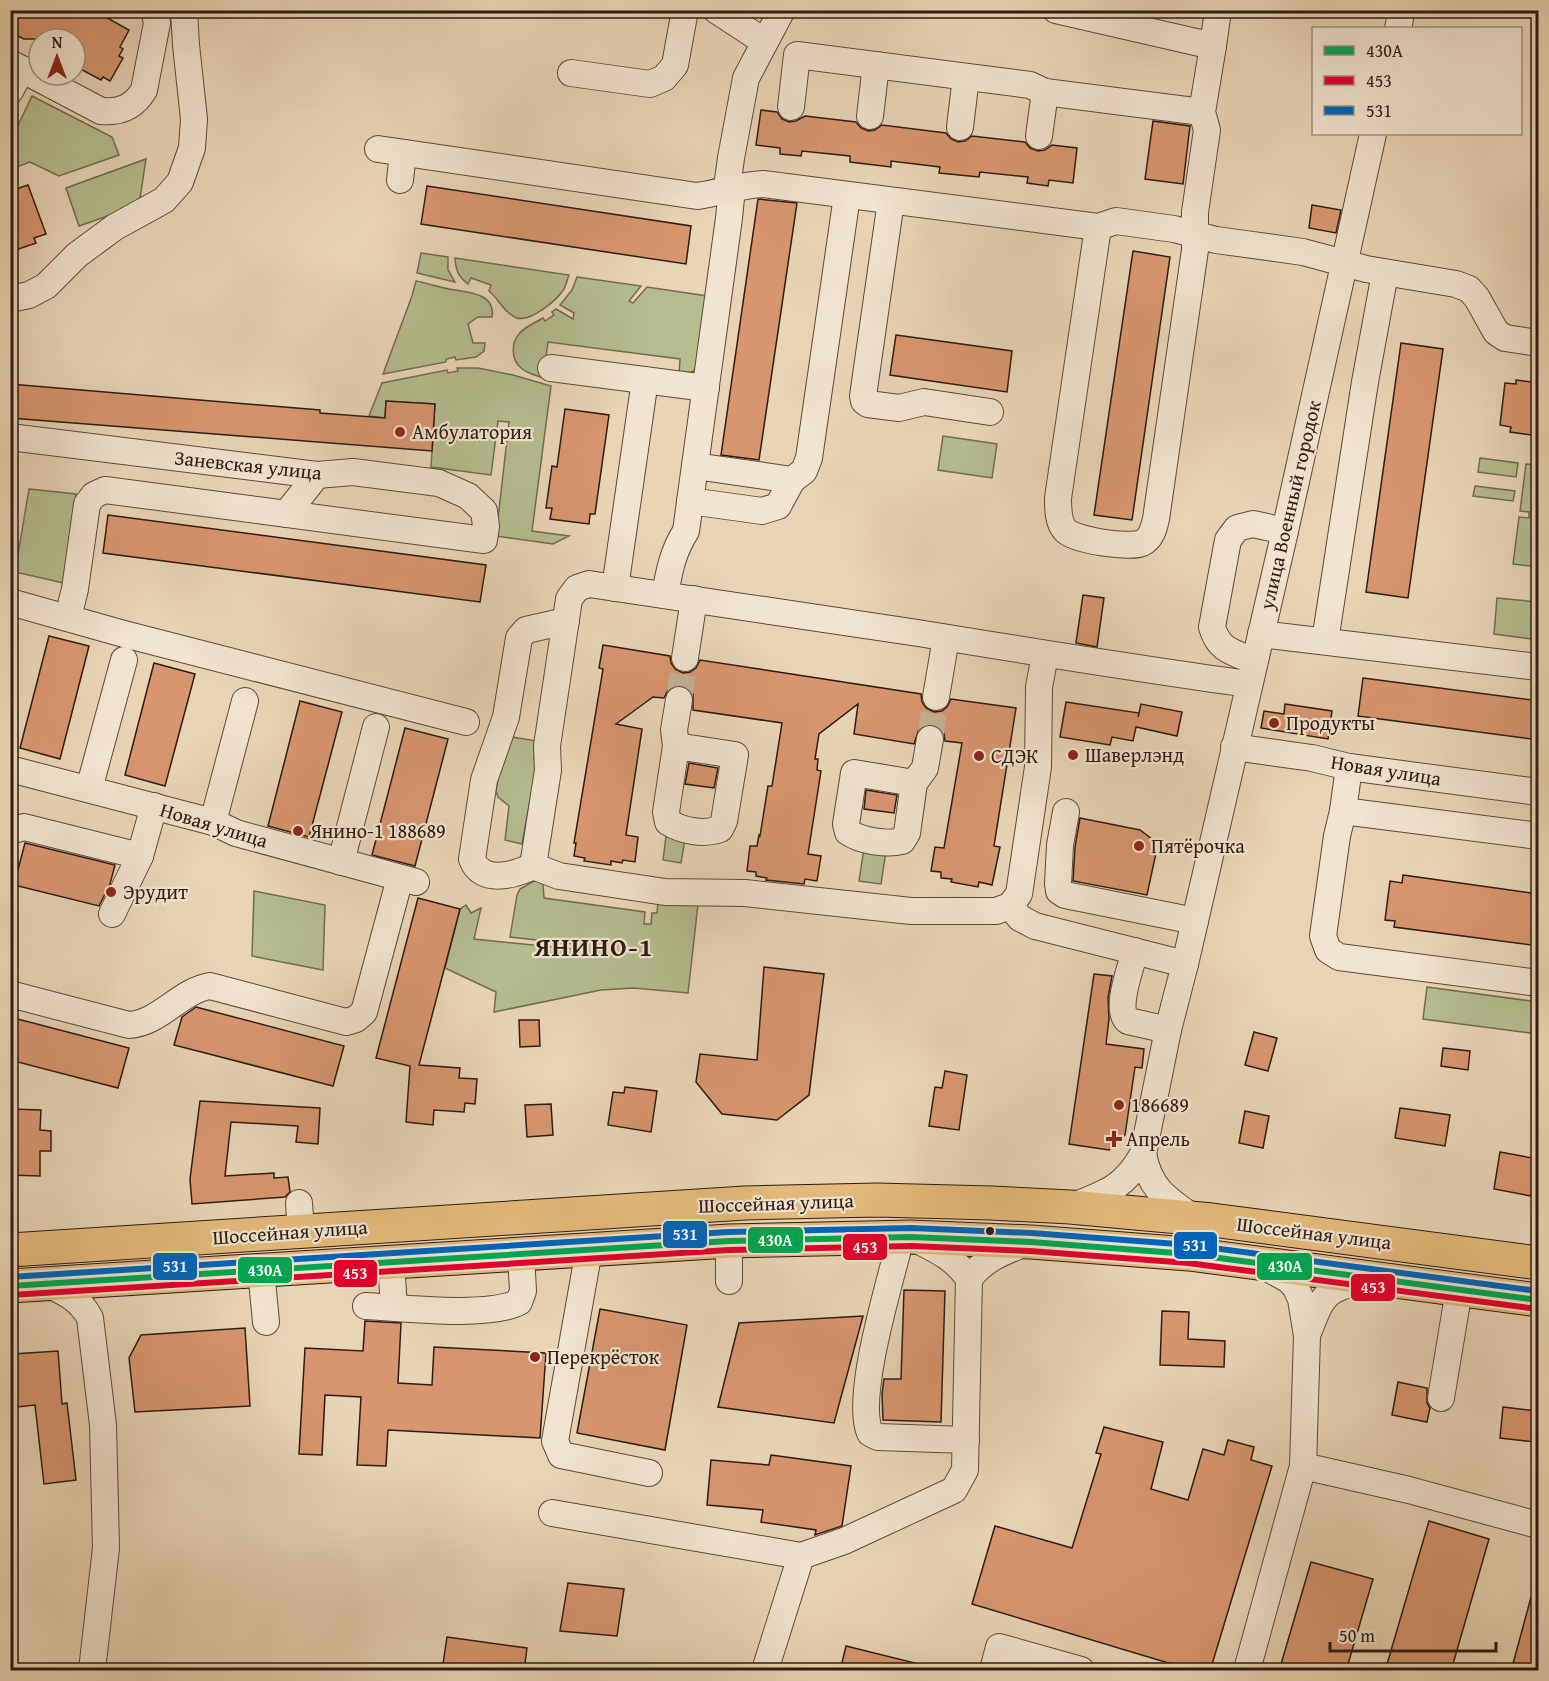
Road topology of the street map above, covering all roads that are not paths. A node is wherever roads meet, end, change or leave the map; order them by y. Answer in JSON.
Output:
{"nodes":[{"id":1,"x":154,"y":10,"type":"edge"},
{"id":2,"x":184,"y":10,"type":"edge"},
{"id":3,"x":685,"y":10,"type":"edge"},
{"id":4,"x":716,"y":10,"type":"edge"},
{"id":5,"x":782,"y":10,"type":"edge"},
{"id":6,"x":1056,"y":10,"type":"edge"},
{"id":7,"x":1218,"y":10,"type":"edge"},
{"id":8,"x":1402,"y":10,"type":"edge"},
{"id":9,"x":1398,"y":27,"type":"edge"},
{"id":10,"x":765,"y":42,"type":"junction"},
{"id":11,"x":1213,"y":46,"type":"junction"},
{"id":12,"x":876,"y":65,"type":"junction"},
{"id":13,"x":572,"y":73,"type":"dead end"},
{"id":14,"x":14,"y":74,"type":"edge"},
{"id":15,"x":966,"y":77,"type":"junction"},
{"id":16,"x":1045,"y":92,"type":"junction"},
{"id":17,"x":791,"y":107,"type":"dead end"},
{"id":18,"x":1202,"y":112,"type":"junction"},
{"id":19,"x":870,"y":116,"type":"dead end"},
{"id":20,"x":960,"y":127,"type":"dead end"},
{"id":21,"x":1372,"y":135,"type":"edge"},
{"id":22,"x":1039,"y":136,"type":"dead end"},
{"id":23,"x":400,"y":180,"type":"dead end"},
{"id":24,"x":730,"y":189,"type":"junction"},
{"id":25,"x":847,"y":196,"type":"junction"},
{"id":26,"x":891,"y":201,"type":"junction"},
{"id":27,"x":1098,"y":227,"type":"junction"},
{"id":28,"x":1195,"y":235,"type":"junction"},
{"id":29,"x":1344,"y":262,"type":"junction"},
{"id":30,"x":1385,"y":273,"type":"junction"},
{"id":31,"x":10,"y":299,"type":"edge"},
{"id":32,"x":1539,"y":343,"type":"edge"},
{"id":33,"x":551,"y":368,"type":"dead end"},
{"id":34,"x":645,"y":380,"type":"junction"},
{"id":35,"x":706,"y":388,"type":"junction"},
{"id":36,"x":990,"y":412,"type":"dead end"},
{"id":37,"x":10,"y":437,"type":"edge"},
{"id":38,"x":695,"y":466,"type":"junction"},
{"id":39,"x":317,"y":475,"type":"junction"},
{"id":40,"x":792,"y":480,"type":"junction"},
{"id":41,"x":690,"y":501,"type":"junction"},
{"id":42,"x":286,"y":514,"type":"junction"},
{"id":43,"x":1285,"y":531,"type":"junction"},
{"id":44,"x":615,"y":588,"type":"junction"},
{"id":45,"x":665,"y":595,"type":"junction"},
{"id":46,"x":694,"y":599,"type":"junction"},
{"id":47,"x":10,"y":602,"type":"edge"},
{"id":48,"x":68,"y":617,"type":"junction"},
{"id":49,"x":566,"y":621,"type":"junction"},
{"id":50,"x":1261,"y":633,"type":"junction"},
{"id":51,"x":945,"y":638,"type":"junction"},
{"id":52,"x":1325,"y":641,"type":"junction"},
{"id":53,"x":1045,"y":655,"type":"junction"},
{"id":54,"x":685,"y":658,"type":"tunnel mouth"},
{"id":55,"x":124,"y":660,"type":"dead end"},
{"id":56,"x":1539,"y":667,"type":"edge"},
{"id":57,"x":1252,"y":672,"type":"junction"},
{"id":58,"x":936,"y":697,"type":"tunnel mouth"},
{"id":59,"x":679,"y":700,"type":"tunnel mouth"},
{"id":60,"x":245,"y":701,"type":"dead end"},
{"id":61,"x":466,"y":722,"type":"dead end"},
{"id":62,"x":376,"y":727,"type":"dead end"},
{"id":63,"x":930,"y":739,"type":"tunnel mouth"},
{"id":64,"x":676,"y":746,"type":"dead end"},
{"id":65,"x":1234,"y":747,"type":"junction"},
{"id":66,"x":1349,"y":767,"type":"junction"},
{"id":67,"x":10,"y":769,"type":"edge"},
{"id":68,"x":914,"y":783,"type":"dead end"},
{"id":69,"x":89,"y":789,"type":"junction"},
{"id":70,"x":1539,"y":792,"type":"edge"},
{"id":71,"x":154,"y":806,"type":"junction"},
{"id":72,"x":1343,"y":811,"type":"junction"},
{"id":73,"x":1066,"y":812,"type":"dead end"},
{"id":74,"x":213,"y":822,"type":"junction"},
{"id":75,"x":10,"y":831,"type":"edge"},
{"id":76,"x":1539,"y":836,"type":"edge"},
{"id":77,"x":140,"y":856,"type":"junction"},
{"id":78,"x":341,"y":862,"type":"junction"},
{"id":79,"x":533,"y":866,"type":"junction"},
{"id":80,"x":1010,"y":906,"type":"junction"},
{"id":81,"x":112,"y":914,"type":"dead end"},
{"id":82,"x":1195,"y":921,"type":"junction"},
{"id":83,"x":1135,"y":951,"type":"junction"},
{"id":84,"x":1185,"y":964,"type":"junction"},
{"id":85,"x":1539,"y":983,"type":"edge"},
{"id":86,"x":10,"y":994,"type":"edge"},
{"id":87,"x":1168,"y":1030,"type":"junction"},
{"id":88,"x":1143,"y":1154,"type":"junction"},
{"id":89,"x":1070,"y":1207,"type":"junction"},
{"id":90,"x":1195,"y":1218,"type":"junction"},
{"id":91,"x":906,"y":1237,"type":"junction"},
{"id":92,"x":729,"y":1241,"type":"junction"},
{"id":93,"x":1032,"y":1242,"type":"junction"},
{"id":94,"x":10,"y":1250,"type":"edge"},
{"id":95,"x":589,"y":1250,"type":"junction"},
{"id":96,"x":521,"y":1254,"type":"junction"},
{"id":97,"x":391,"y":1262,"type":"junction"},
{"id":98,"x":1259,"y":1263,"type":"junction"},
{"id":99,"x":1539,"y":1263,"type":"edge"},
{"id":100,"x":261,"y":1270,"type":"junction"},
{"id":101,"x":1370,"y":1278,"type":"junction"},
{"id":102,"x":127,"y":1279,"type":"junction"},
{"id":103,"x":969,"y":1279,"type":"junction"},
{"id":104,"x":729,"y":1281,"type":"dead end"},
{"id":105,"x":47,"y":1284,"type":"junction"},
{"id":106,"x":10,"y":1286,"type":"edge"},
{"id":107,"x":1459,"y":1290,"type":"junction"},
{"id":108,"x":1539,"y":1300,"type":"edge"},
{"id":109,"x":366,"y":1306,"type":"dead end"},
{"id":110,"x":394,"y":1307,"type":"junction"},
{"id":111,"x":90,"y":1318,"type":"junction"},
{"id":112,"x":266,"y":1322,"type":"dead end"},
{"id":113,"x":1306,"y":1336,"type":"junction"},
{"id":114,"x":1441,"y":1398,"type":"dead end"},
{"id":115,"x":966,"y":1440,"type":"junction"},
{"id":116,"x":1303,"y":1466,"type":"junction"},
{"id":117,"x":649,"y":1473,"type":"dead end"},
{"id":118,"x":552,"y":1514,"type":"dead end"},
{"id":119,"x":1539,"y":1525,"type":"edge"},
{"id":120,"x":801,"y":1556,"type":"junction"},
{"id":121,"x":92,"y":1671,"type":"edge"},
{"id":122,"x":765,"y":1671,"type":"edge"},
{"id":123,"x":993,"y":1671,"type":"edge"},
{"id":124,"x":1081,"y":1671,"type":"edge"},
{"id":125,"x":1247,"y":1671,"type":"edge"}],
"edges":[{"from":1,"to":14,"type":"street"},
{"from":2,"to":31,"type":"street"},
{"from":3,"to":13,"type":"street"},
{"from":4,"to":10,"type":"street"},
{"from":5,"to":10,"type":"street"},
{"from":6,"to":11,"type":"street"},
{"from":7,"to":11,"type":"street"},
{"from":8,"to":9,"type":"street"},
{"from":10,"to":24,"type":"street"},
{"from":11,"to":18,"type":"street"},
{"from":12,"to":15,"type":"street"},
{"from":12,"to":17,"type":"street"},
{"from":12,"to":19,"type":"street"},
{"from":15,"to":16,"type":"street"},
{"from":15,"to":20,"type":"street"},
{"from":16,"to":18,"type":"street"},
{"from":16,"to":22,"type":"street"},
{"from":18,"to":28,"type":"street"},
{"from":21,"to":29,"type":"street","name":"улица Военный городок"},
{"from":23,"to":24,"type":"street"},
{"from":24,"to":25,"type":"street"},
{"from":24,"to":35,"type":"street"},
{"from":25,"to":26,"type":"street"},
{"from":25,"to":40,"type":"street"},
{"from":26,"to":27,"type":"street"},
{"from":26,"to":36,"type":"street"},
{"from":27,"to":28,"type":"street"},
{"from":27,"to":28,"type":"street"},
{"from":28,"to":29,"type":"street"},
{"from":29,"to":30,"type":"street"},
{"from":29,"to":43,"type":"street","name":"улица Военный городок"},
{"from":30,"to":32,"type":"street"},
{"from":30,"to":52,"type":"street"},
{"from":33,"to":34,"type":"street"},
{"from":34,"to":35,"type":"street"},
{"from":34,"to":44,"type":"street"},
{"from":35,"to":38,"type":"street"},
{"from":37,"to":39,"type":"street","name":"Заневская улица"},
{"from":38,"to":40,"type":"street"},
{"from":38,"to":41,"type":"street"},
{"from":39,"to":42,"type":"street"},
{"from":39,"to":42,"type":"street","name":"Заневская улица"},
{"from":40,"to":41,"type":"street"},
{"from":41,"to":45,"type":"street"},
{"from":42,"to":48,"type":"street"},
{"from":43,"to":50,"type":"street","name":"улица Военный городок"},
{"from":43,"to":57,"type":"street"},
{"from":44,"to":45,"type":"street"},
{"from":44,"to":49,"type":"street"},
{"from":45,"to":46,"type":"street"},
{"from":46,"to":51,"type":"street"},
{"from":46,"to":54,"type":"street"},
{"from":47,"to":48,"type":"street"},
{"from":48,"to":61,"type":"street"},
{"from":49,"to":79,"type":"street"},
{"from":49,"to":79,"type":"street"},
{"from":50,"to":52,"type":"street"},
{"from":50,"to":57,"type":"street","name":"улица Военный городок"},
{"from":51,"to":53,"type":"street"},
{"from":51,"to":58,"type":"street"},
{"from":52,"to":56,"type":"street"},
{"from":53,"to":57,"type":"street"},
{"from":53,"to":80,"type":"street"},
{"from":55,"to":69,"type":"street"},
{"from":57,"to":65,"type":"street","name":"улица Военный городок"},
{"from":59,"to":64,"type":"street"},
{"from":60,"to":74,"type":"street"},
{"from":62,"to":78,"type":"street"},
{"from":63,"to":68,"type":"street"},
{"from":65,"to":66,"type":"street","name":"Новая улица"},
{"from":65,"to":82,"type":"street","name":"улица Военный городок"},
{"from":66,"to":70,"type":"street","name":"Новая улица"},
{"from":66,"to":72,"type":"street"},
{"from":67,"to":69,"type":"street","name":"Новая улица"},
{"from":69,"to":71,"type":"street","name":"Новая улица"},
{"from":71,"to":74,"type":"street","name":"Новая улица"},
{"from":71,"to":77,"type":"street"},
{"from":72,"to":76,"type":"street"},
{"from":72,"to":85,"type":"street"},
{"from":73,"to":82,"type":"street"},
{"from":74,"to":78,"type":"street","name":"Новая улица"},
{"from":75,"to":77,"type":"street"},
{"from":77,"to":81,"type":"street"},
{"from":78,"to":86,"type":"street","name":"Новая улица"},
{"from":79,"to":80,"type":"street"},
{"from":80,"to":83,"type":"street"},
{"from":82,"to":84,"type":"street","name":"улица Военный городок"},
{"from":83,"to":84,"type":"street"},
{"from":83,"to":87,"type":"street"},
{"from":84,"to":87,"type":"street","name":"улица Военный городок"},
{"from":87,"to":88,"type":"street","name":"улица Военный городок"},
{"from":88,"to":89,"type":"street"},
{"from":88,"to":90,"type":"street"},
{"from":89,"to":90,"type":"main road","name":"Шоссейная улица"},
{"from":89,"to":94,"type":"main road","name":"Шоссейная улица"},
{"from":90,"to":99,"type":"main road","name":"Шоссейная улица"},
{"from":91,"to":92,"type":"main road","name":"Шоссейная улица"},
{"from":91,"to":93,"type":"main road","name":"Шоссейная улица"},
{"from":91,"to":103,"type":"street"},
{"from":91,"to":115,"type":"street"},
{"from":92,"to":95,"type":"main road","name":"Шоссейная улица"},
{"from":92,"to":104,"type":"street"},
{"from":93,"to":98,"type":"main road","name":"Шоссейная улица"},
{"from":93,"to":103,"type":"street"},
{"from":95,"to":96,"type":"main road","name":"Шоссейная улица"},
{"from":95,"to":117,"type":"street"},
{"from":96,"to":97,"type":"main road","name":"Шоссейная улица"},
{"from":96,"to":110,"type":"street"},
{"from":97,"to":100,"type":"main road","name":"Шоссейная улица"},
{"from":97,"to":110,"type":"street"},
{"from":98,"to":101,"type":"main road","name":"Шоссейная улица"},
{"from":98,"to":113,"type":"street"},
{"from":100,"to":102,"type":"main road","name":"Шоссейная улица"},
{"from":100,"to":112,"type":"street"},
{"from":101,"to":107,"type":"main road","name":"Шоссейная улица"},
{"from":101,"to":113,"type":"street"},
{"from":102,"to":105,"type":"main road","name":"Шоссейная улица"},
{"from":102,"to":111,"type":"street"},
{"from":103,"to":115,"type":"street"},
{"from":105,"to":106,"type":"main road","name":"Шоссейная улица"},
{"from":105,"to":111,"type":"street"},
{"from":107,"to":108,"type":"main road","name":"Шоссейная улица"},
{"from":107,"to":114,"type":"street"},
{"from":109,"to":110,"type":"street"},
{"from":111,"to":121,"type":"street"},
{"from":113,"to":116,"type":"street"},
{"from":115,"to":120,"type":"street"},
{"from":116,"to":119,"type":"street"},
{"from":116,"to":125,"type":"street"},
{"from":118,"to":120,"type":"street"},
{"from":120,"to":122,"type":"street"},
{"from":123,"to":124,"type":"street"}]}
